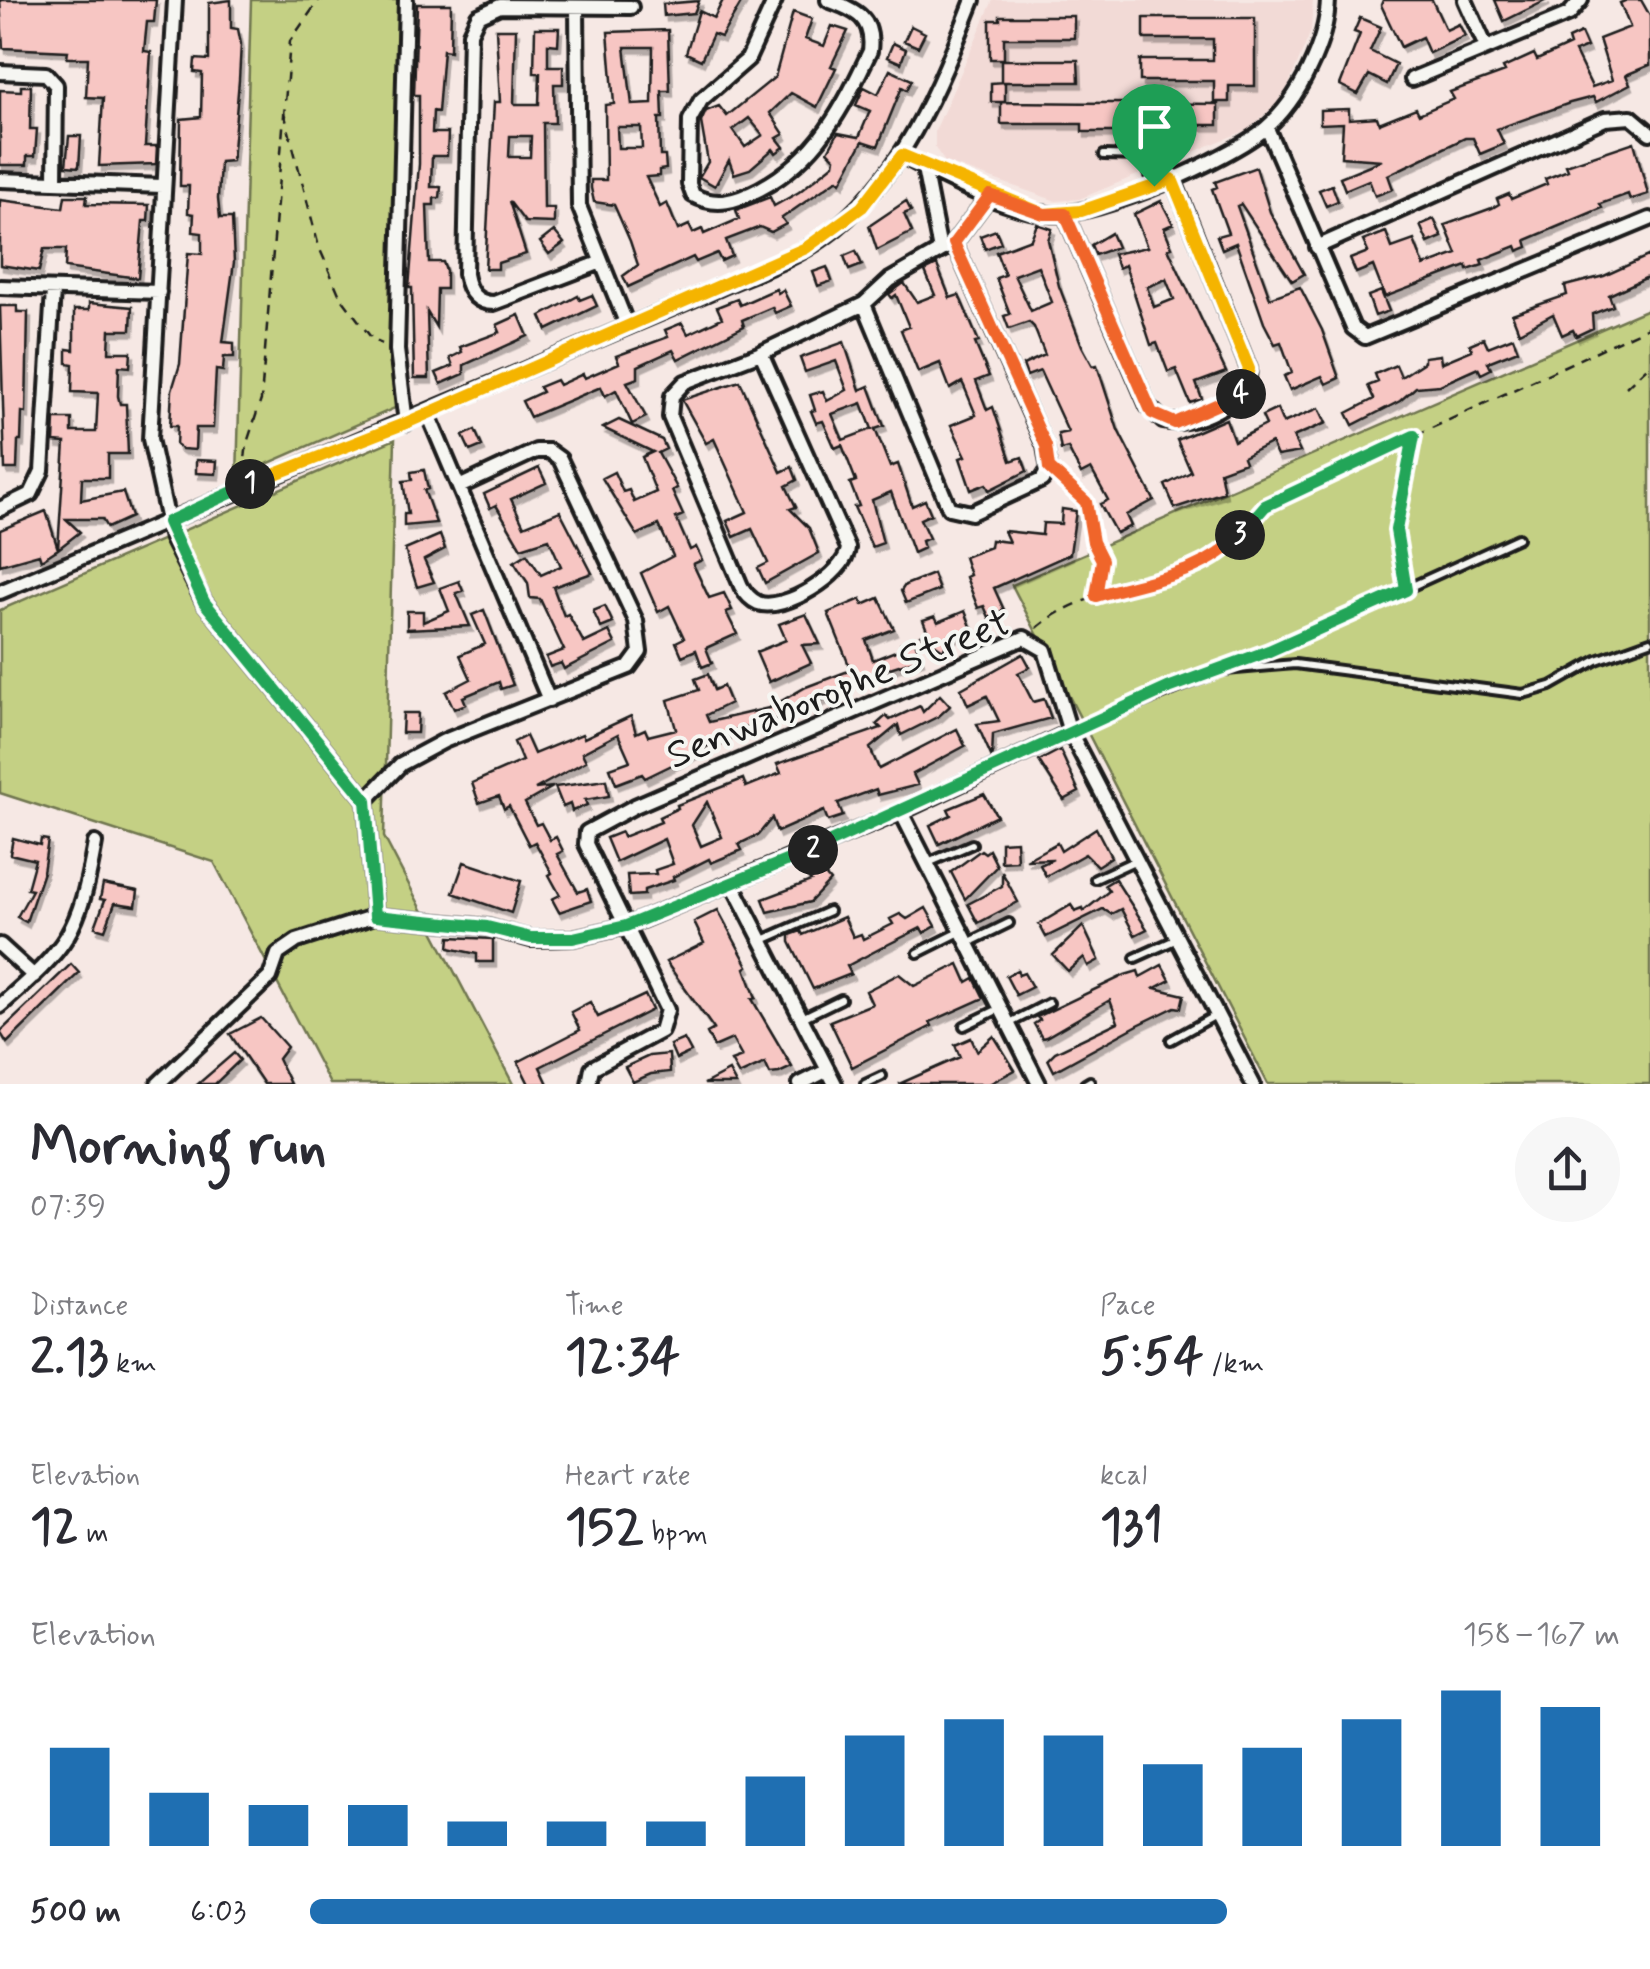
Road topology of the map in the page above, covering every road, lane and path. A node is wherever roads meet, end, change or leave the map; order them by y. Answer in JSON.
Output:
{"nodes":[{"id":1,"x":175,"y":0,"type":"edge"},
{"id":2,"x":319,"y":0,"type":"edge"},
{"id":3,"x":406,"y":0,"type":"edge"},
{"id":4,"x":774,"y":0,"type":"edge"},
{"id":5,"x":828,"y":0,"type":"edge"},
{"id":6,"x":973,"y":0,"type":"edge"},
{"id":7,"x":1328,"y":0,"type":"edge"},
{"id":8,"x":1465,"y":0,"type":"edge"},
{"id":9,"x":1581,"y":0,"type":"edge"},
{"id":10,"x":631,"y":7,"type":"dead end"},
{"id":11,"x":578,"y":8,"type":"junction"},
{"id":12,"x":1486,"y":47,"type":"junction"},
{"id":13,"x":0,"y":72,"type":"edge"},
{"id":14,"x":1412,"y":79,"type":"dead end"},
{"id":15,"x":284,"y":111,"type":"junction"},
{"id":16,"x":1267,"y":128,"type":"junction"},
{"id":17,"x":1650,"y":133,"type":"edge"},
{"id":18,"x":902,"y":155,"type":"junction"},
{"id":19,"x":1104,"y":155,"type":"dead end"},
{"id":20,"x":924,"y":168,"type":"junction"},
{"id":21,"x":1172,"y":179,"type":"junction"},
{"id":22,"x":0,"y":180,"type":"edge"},
{"id":23,"x":55,"y":182,"type":"junction"},
{"id":24,"x":162,"y":186,"type":"junction"},
{"id":25,"x":1154,"y":186,"type":"junction"},
{"id":26,"x":990,"y":195,"type":"junction"},
{"id":27,"x":1065,"y":214,"type":"junction"},
{"id":28,"x":1650,"y":219,"type":"edge"},
{"id":29,"x":954,"y":243,"type":"junction"},
{"id":30,"x":1317,"y":247,"type":"junction"},
{"id":31,"x":940,"y":250,"type":"junction"},
{"id":32,"x":599,"y":262,"type":"junction"},
{"id":33,"x":0,"y":287,"type":"edge"},
{"id":34,"x":53,"y":290,"type":"junction"},
{"id":35,"x":158,"y":292,"type":"junction"},
{"id":36,"x":864,"y":304,"type":"junction"},
{"id":37,"x":627,"y":325,"type":"junction"},
{"id":38,"x":1650,"y":326,"type":"edge"},
{"id":39,"x":397,"y":350,"type":"junction"},
{"id":40,"x":761,"y":353,"type":"junction"},
{"id":41,"x":1650,"y":364,"type":"edge"},
{"id":42,"x":1626,"y":387,"type":"dead end"},
{"id":43,"x":428,"y":414,"type":"junction"},
{"id":44,"x":406,"y":423,"type":"junction"},
{"id":45,"x":1414,"y":436,"type":"junction"},
{"id":46,"x":1049,"y":468,"type":"junction"},
{"id":47,"x":241,"y":487,"type":"junction"},
{"id":48,"x":459,"y":487,"type":"junction"},
{"id":49,"x":0,"y":509,"type":"edge"},
{"id":50,"x":168,"y":522,"type":"junction"},
{"id":51,"x":1518,"y":538,"type":"dead end"},
{"id":52,"x":1406,"y":590,"type":"junction"},
{"id":53,"x":0,"y":592,"type":"edge"},
{"id":54,"x":1096,"y":596,"type":"junction"},
{"id":55,"x":1024,"y":638,"type":"junction"},
{"id":56,"x":1650,"y":640,"type":"edge"},
{"id":57,"x":1214,"y":672,"type":"junction"},
{"id":58,"x":548,"y":700,"type":"junction"},
{"id":59,"x":1070,"y":732,"type":"junction"},
{"id":60,"x":366,"y":800,"type":"junction"},
{"id":61,"x":902,"y":812,"type":"junction"},
{"id":62,"x":94,"y":844,"type":"dead end"},
{"id":63,"x":972,"y":844,"type":"dead end"},
{"id":64,"x":1134,"y":861,"type":"junction"},
{"id":65,"x":927,"y":863,"type":"junction"},
{"id":66,"x":1095,"y":879,"type":"dead end"},
{"id":67,"x":734,"y":885,"type":"junction"},
{"id":68,"x":828,"y":911,"type":"dead end"},
{"id":69,"x":375,"y":916,"type":"junction"},
{"id":70,"x":1010,"y":923,"type":"dead end"},
{"id":71,"x":626,"y":926,"type":"junction"},
{"id":72,"x":963,"y":937,"type":"junction"},
{"id":73,"x":1176,"y":939,"type":"junction"},
{"id":74,"x":763,"y":940,"type":"junction"},
{"id":75,"x":0,"y":945,"type":"edge"},
{"id":76,"x":918,"y":953,"type":"dead end"},
{"id":77,"x":1135,"y":958,"type":"dead end"},
{"id":78,"x":34,"y":976,"type":"junction"},
{"id":79,"x":841,"y":999,"type":"dead end"},
{"id":80,"x":1049,"y":1003,"type":"dead end"},
{"id":81,"x":0,"y":1006,"type":"edge"},
{"id":82,"x":1000,"y":1008,"type":"junction"},
{"id":83,"x":1217,"y":1014,"type":"junction"},
{"id":84,"x":801,"y":1019,"type":"junction"},
{"id":85,"x":1009,"y":1024,"type":"junction"},
{"id":86,"x":964,"y":1026,"type":"dead end"},
{"id":87,"x":1171,"y":1040,"type":"dead end"},
{"id":88,"x":828,"y":1070,"type":"junction"},
{"id":89,"x":882,"y":1076,"type":"dead end"},
{"id":90,"x":158,"y":1084,"type":"edge"},
{"id":91,"x":590,"y":1084,"type":"edge"},
{"id":92,"x":800,"y":1084,"type":"edge"},
{"id":93,"x":835,"y":1084,"type":"edge"},
{"id":94,"x":865,"y":1084,"type":"edge"},
{"id":95,"x":1039,"y":1084,"type":"edge"},
{"id":96,"x":1253,"y":1084,"type":"edge"}],
"edges":[{"from":1,"to":24,"type":"street"},
{"from":2,"to":15,"type":"path"},
{"from":3,"to":39,"type":"street"},
{"from":4,"to":5,"type":"street"},
{"from":6,"to":18,"type":"street"},
{"from":7,"to":16,"type":"street"},
{"from":8,"to":12,"type":"street"},
{"from":9,"to":12,"type":"street"},
{"from":10,"to":11,"type":"street"},
{"from":11,"to":32,"type":"street"},
{"from":11,"to":32,"type":"street"},
{"from":12,"to":14,"type":"street"},
{"from":13,"to":23,"type":"street"},
{"from":15,"to":39,"type":"path"},
{"from":15,"to":47,"type":"path"},
{"from":16,"to":21,"type":"street"},
{"from":16,"to":30,"type":"street"},
{"from":17,"to":30,"type":"street"},
{"from":18,"to":20,"type":"street"},
{"from":18,"to":37,"type":"street"},
{"from":19,"to":25,"type":"lane"},
{"from":20,"to":26,"type":"street"},
{"from":20,"to":31,"type":"street"},
{"from":21,"to":25,"type":"street"},
{"from":21,"to":27,"type":"street"},
{"from":22,"to":23,"type":"street"},
{"from":23,"to":24,"type":"street"},
{"from":24,"to":35,"type":"street"},
{"from":25,"to":27,"type":"street"},
{"from":26,"to":27,"type":"street"},
{"from":26,"to":29,"type":"street"},
{"from":28,"to":30,"type":"street"},
{"from":29,"to":31,"type":"street"},
{"from":29,"to":46,"type":"street"},
{"from":31,"to":36,"type":"street"},
{"from":32,"to":37,"type":"street"},
{"from":33,"to":34,"type":"street"},
{"from":34,"to":35,"type":"street"},
{"from":34,"to":49,"type":"street"},
{"from":35,"to":50,"type":"street"},
{"from":36,"to":40,"type":"street"},
{"from":36,"to":46,"type":"street"},
{"from":37,"to":43,"type":"street"},
{"from":38,"to":45,"type":"path"},
{"from":39,"to":44,"type":"street"},
{"from":40,"to":40,"type":"street"},
{"from":41,"to":42,"type":"path"},
{"from":43,"to":44,"type":"street"},
{"from":43,"to":48,"type":"street"},
{"from":44,"to":47,"type":"street"},
{"from":45,"to":52,"type":"path"},
{"from":45,"to":54,"type":"path"},
{"from":46,"to":54,"type":"path"},
{"from":47,"to":50,"type":"street"},
{"from":48,"to":58,"type":"street"},
{"from":48,"to":58,"type":"street"},
{"from":50,"to":53,"type":"street"},
{"from":50,"to":60,"type":"street"},
{"from":51,"to":52,"type":"lane"},
{"from":52,"to":57,"type":"lane"},
{"from":54,"to":55,"type":"path"},
{"from":55,"to":59,"type":"street","name":"Senwaborophe Street"},
{"from":55,"to":71,"type":"street","name":"Senwaborophe Street"},
{"from":56,"to":57,"type":"lane"},
{"from":57,"to":59,"type":"lane"},
{"from":58,"to":60,"type":"street"},
{"from":59,"to":61,"type":"street"},
{"from":59,"to":64,"type":"street","name":"Senwaborophe Street"},
{"from":60,"to":69,"type":"street"},
{"from":61,"to":65,"type":"street"},
{"from":61,"to":67,"type":"street"},
{"from":62,"to":78,"type":"street"},
{"from":63,"to":65,"type":"lane"},
{"from":64,"to":66,"type":"lane"},
{"from":64,"to":73,"type":"street","name":"Senwaborophe Street"},
{"from":65,"to":72,"type":"street"},
{"from":67,"to":71,"type":"street"},
{"from":67,"to":74,"type":"street"},
{"from":68,"to":74,"type":"lane"},
{"from":69,"to":71,"type":"street"},
{"from":69,"to":90,"type":"street"},
{"from":70,"to":72,"type":"lane"},
{"from":71,"to":91,"type":"street"},
{"from":72,"to":76,"type":"lane"},
{"from":72,"to":82,"type":"street"},
{"from":73,"to":77,"type":"lane"},
{"from":73,"to":83,"type":"street","name":"Senwaborophe Street"},
{"from":74,"to":84,"type":"street"},
{"from":75,"to":78,"type":"street"},
{"from":78,"to":81,"type":"street"},
{"from":79,"to":84,"type":"lane"},
{"from":80,"to":85,"type":"lane"},
{"from":82,"to":85,"type":"street"},
{"from":82,"to":86,"type":"lane"},
{"from":83,"to":87,"type":"lane"},
{"from":83,"to":96,"type":"street","name":"Senwaborophe Street"},
{"from":84,"to":88,"type":"street"},
{"from":85,"to":95,"type":"street"},
{"from":88,"to":92,"type":"street"},
{"from":88,"to":93,"type":"street"},
{"from":89,"to":94,"type":"lane"}]}
